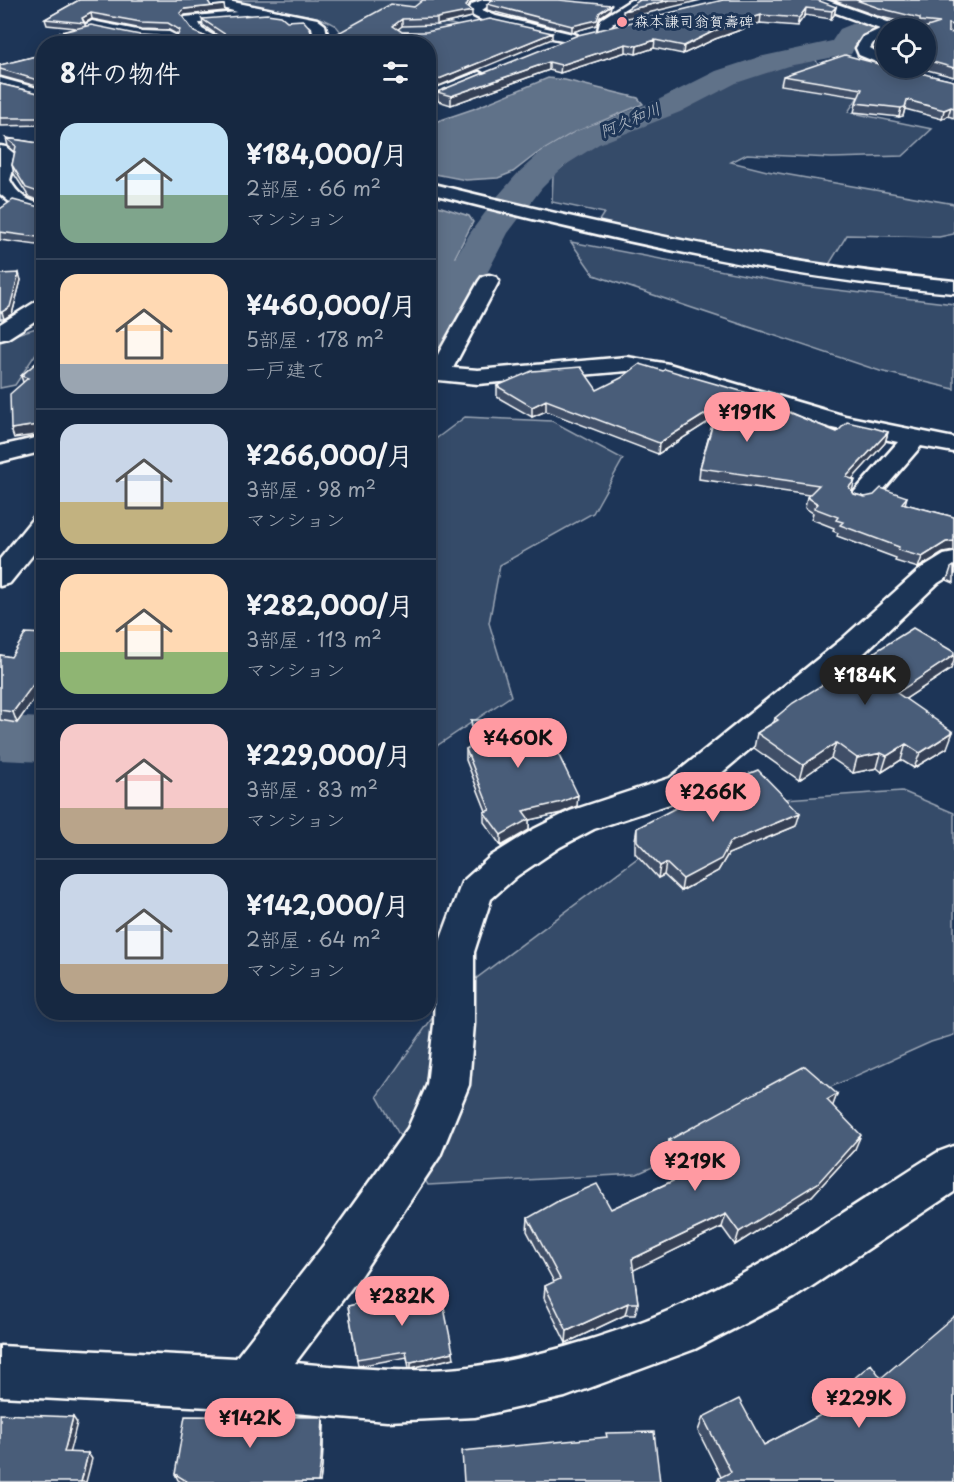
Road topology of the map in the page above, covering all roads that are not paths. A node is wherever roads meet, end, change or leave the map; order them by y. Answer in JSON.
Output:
{"nodes":[{"id":1,"x":209,"y":0,"type":"edge"},
{"id":2,"x":640,"y":0,"type":"edge"},
{"id":3,"x":814,"y":0,"type":"edge"},
{"id":4,"x":486,"y":3,"type":"edge"},
{"id":5,"x":268,"y":14,"type":"junction"},
{"id":6,"x":492,"y":19,"type":"junction"},
{"id":7,"x":313,"y":23,"type":"junction"},
{"id":8,"x":470,"y":24,"type":"edge"},
{"id":9,"x":627,"y":24,"type":"edge"},
{"id":10,"x":876,"y":24,"type":"edge"},
{"id":11,"x":92,"y":25,"type":"edge"},
{"id":12,"x":263,"y":29,"type":"edge"},
{"id":13,"x":876,"y":33,"type":"edge"},
{"id":14,"x":589,"y":34,"type":"junction"},
{"id":15,"x":169,"y":36,"type":"edge"},
{"id":16,"x":206,"y":36,"type":"edge"},
{"id":17,"x":320,"y":36,"type":"edge"},
{"id":18,"x":550,"y":47,"type":"edge"},
{"id":19,"x":876,"y":57,"type":"edge"},
{"id":20,"x":495,"y":70,"type":"edge"},
{"id":21,"x":0,"y":83,"type":"edge"},
{"id":22,"x":36,"y":93,"type":"edge"},
{"id":23,"x":436,"y":94,"type":"edge"},
{"id":24,"x":0,"y":151,"type":"edge"},
{"id":25,"x":436,"y":190,"type":"edge"},
{"id":26,"x":36,"y":208,"type":"edge"},
{"id":27,"x":489,"y":280,"type":"dead end"},
{"id":28,"x":954,"y":286,"type":"edge"},
{"id":29,"x":36,"y":309,"type":"edge"},
{"id":30,"x":6,"y":326,"type":"edge"},
{"id":31,"x":436,"y":367,"type":"edge"},
{"id":32,"x":436,"y":372,"type":"edge"},
{"id":33,"x":916,"y":437,"type":"junction"},
{"id":34,"x":36,"y":444,"type":"edge"},
{"id":35,"x":954,"y":445,"type":"edge"},
{"id":36,"x":0,"y":454,"type":"edge"},
{"id":37,"x":862,"y":498,"type":"edge"},
{"id":38,"x":36,"y":533,"type":"edge"},
{"id":39,"x":954,"y":561,"type":"edge"},
{"id":40,"x":0,"y":577,"type":"edge"},
{"id":41,"x":954,"y":1167,"type":"edge"},
{"id":42,"x":0,"y":1371,"type":"edge"},
{"id":43,"x":248,"y":1384,"type":"junction"}],
"edges":[{"from":1,"to":5,"type":"street"},
{"from":2,"to":14,"type":"street"},
{"from":3,"to":10,"type":"street"},
{"from":4,"to":6,"type":"street"},
{"from":5,"to":7,"type":"street"},
{"from":5,"to":16,"type":"street"},
{"from":6,"to":8,"type":"street"},
{"from":6,"to":14,"type":"street"},
{"from":7,"to":12,"type":"street"},
{"from":7,"to":17,"type":"street"},
{"from":9,"to":14,"type":"street"},
{"from":11,"to":15,"type":"street"},
{"from":13,"to":19,"type":"street"},
{"from":14,"to":18,"type":"street"},
{"from":20,"to":23,"type":"street"},
{"from":21,"to":22,"type":"street"},
{"from":24,"to":26,"type":"street"},
{"from":25,"to":28,"type":"street"},
{"from":27,"to":31,"type":"street"},
{"from":29,"to":30,"type":"street"},
{"from":32,"to":33,"type":"street"},
{"from":33,"to":35,"type":"street"},
{"from":33,"to":37,"type":"street"},
{"from":34,"to":36,"type":"street"},
{"from":38,"to":40,"type":"street"},
{"from":39,"to":43,"type":"street"},
{"from":41,"to":43,"type":"street"},
{"from":42,"to":43,"type":"street"}]}
